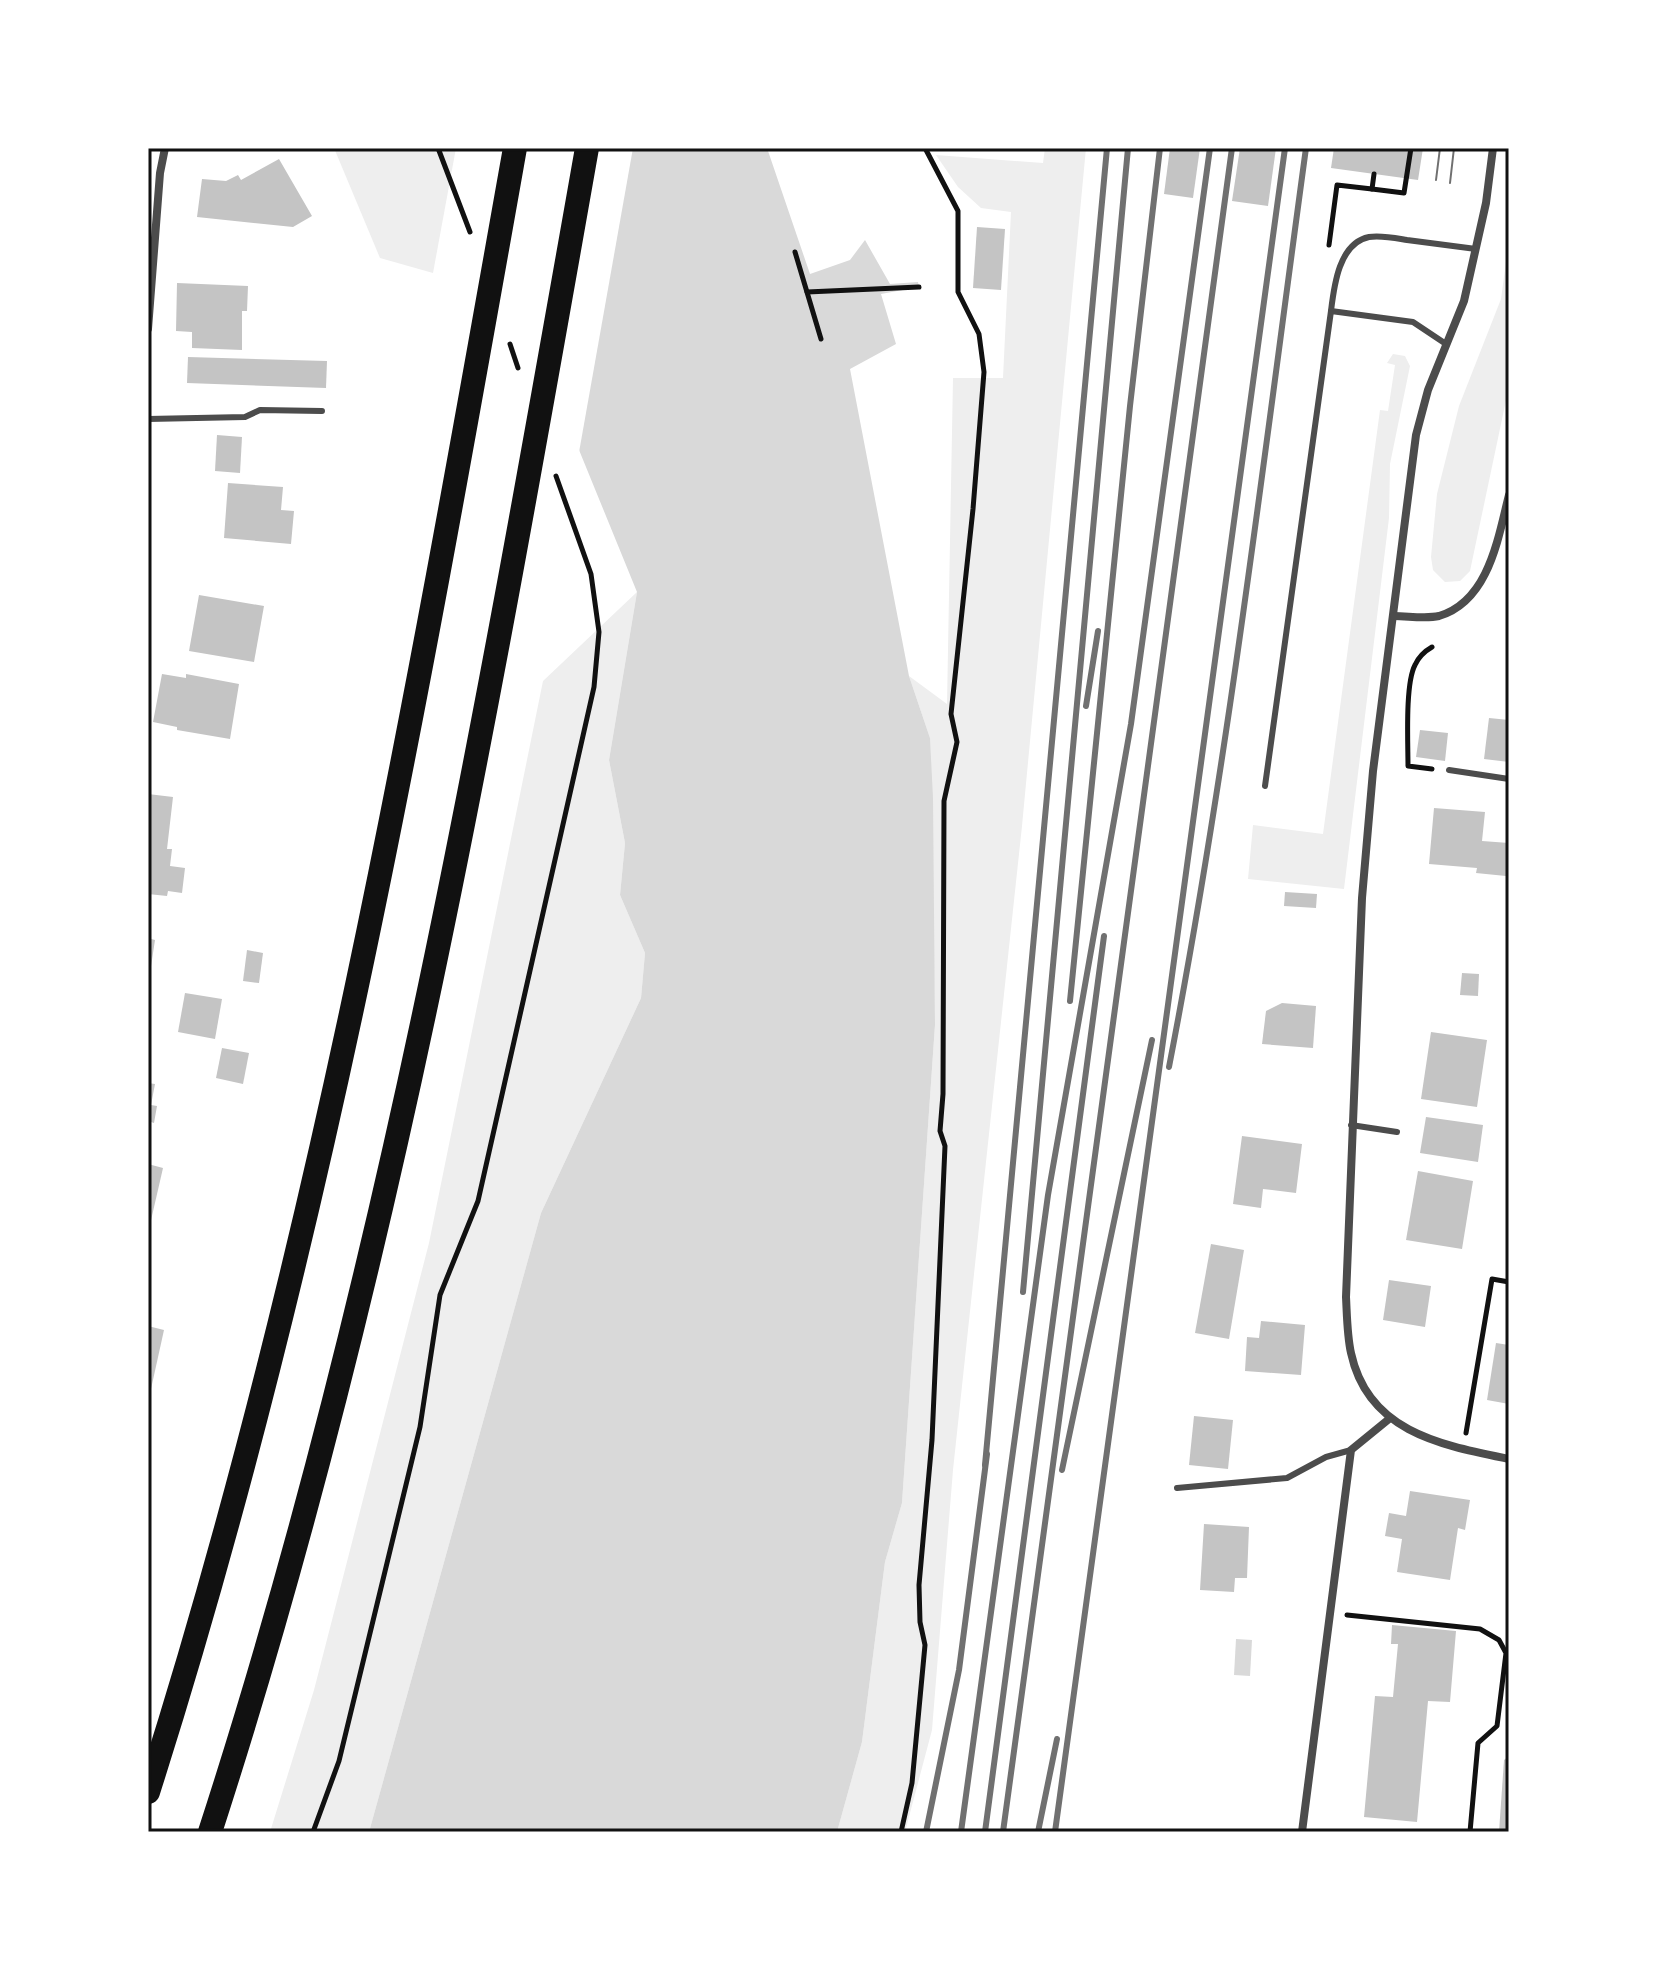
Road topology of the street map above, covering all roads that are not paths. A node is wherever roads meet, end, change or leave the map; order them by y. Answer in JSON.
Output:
{"nodes":[{"id":1,"x":165,"y":148,"type":"edge"},
{"id":2,"x":515,"y":148,"type":"edge"},
{"id":3,"x":587,"y":148,"type":"edge"},
{"id":4,"x":1493,"y":148,"type":"edge"},
{"id":5,"x":152,"y":217,"type":"edge"},
{"id":6,"x":1476,"y":249,"type":"junction"},
{"id":7,"x":1331,"y":311,"type":"junction"},
{"id":8,"x":148,"y":329,"type":"edge"},
{"id":9,"x":1446,"y":344,"type":"junction"},
{"id":10,"x":322,"y":411,"type":"dead end"},
{"id":11,"x":148,"y":419,"type":"edge"},
{"id":12,"x":1509,"y":495,"type":"edge"},
{"id":13,"x":1394,"y":616,"type":"junction"},
{"id":14,"x":1449,"y":770,"type":"dead end"},
{"id":15,"x":1509,"y":779,"type":"edge"},
{"id":16,"x":1265,"y":786,"type":"dead end"},
{"id":17,"x":1351,"y":1125,"type":"junction"},
{"id":18,"x":1397,"y":1132,"type":"dead end"},
{"id":19,"x":1389,"y":1419,"type":"junction"},
{"id":20,"x":1351,"y":1450,"type":"junction"},
{"id":21,"x":1509,"y":1459,"type":"edge"},
{"id":22,"x":1177,"y":1488,"type":"dead end"},
{"id":23,"x":148,"y":1792,"type":"edge"},
{"id":24,"x":210,"y":1832,"type":"edge"},
{"id":25,"x":1302,"y":1832,"type":"edge"}],
"edges":[{"from":1,"to":5,"type":"street"},
{"from":2,"to":23,"type":"highway"},
{"from":3,"to":24,"type":"highway"},
{"from":4,"to":6,"type":"street"},
{"from":5,"to":8,"type":"street"},
{"from":6,"to":7,"type":"lane"},
{"from":6,"to":9,"type":"street"},
{"from":7,"to":9,"type":"lane"},
{"from":7,"to":16,"type":"lane"},
{"from":9,"to":13,"type":"street"},
{"from":10,"to":11,"type":"lane"},
{"from":12,"to":13,"type":"street"},
{"from":13,"to":17,"type":"street"},
{"from":14,"to":15,"type":"lane"},
{"from":17,"to":18,"type":"lane"},
{"from":17,"to":19,"type":"street"},
{"from":19,"to":20,"type":"street"},
{"from":19,"to":21,"type":"street"},
{"from":20,"to":22,"type":"lane"},
{"from":20,"to":25,"type":"street"}]}
